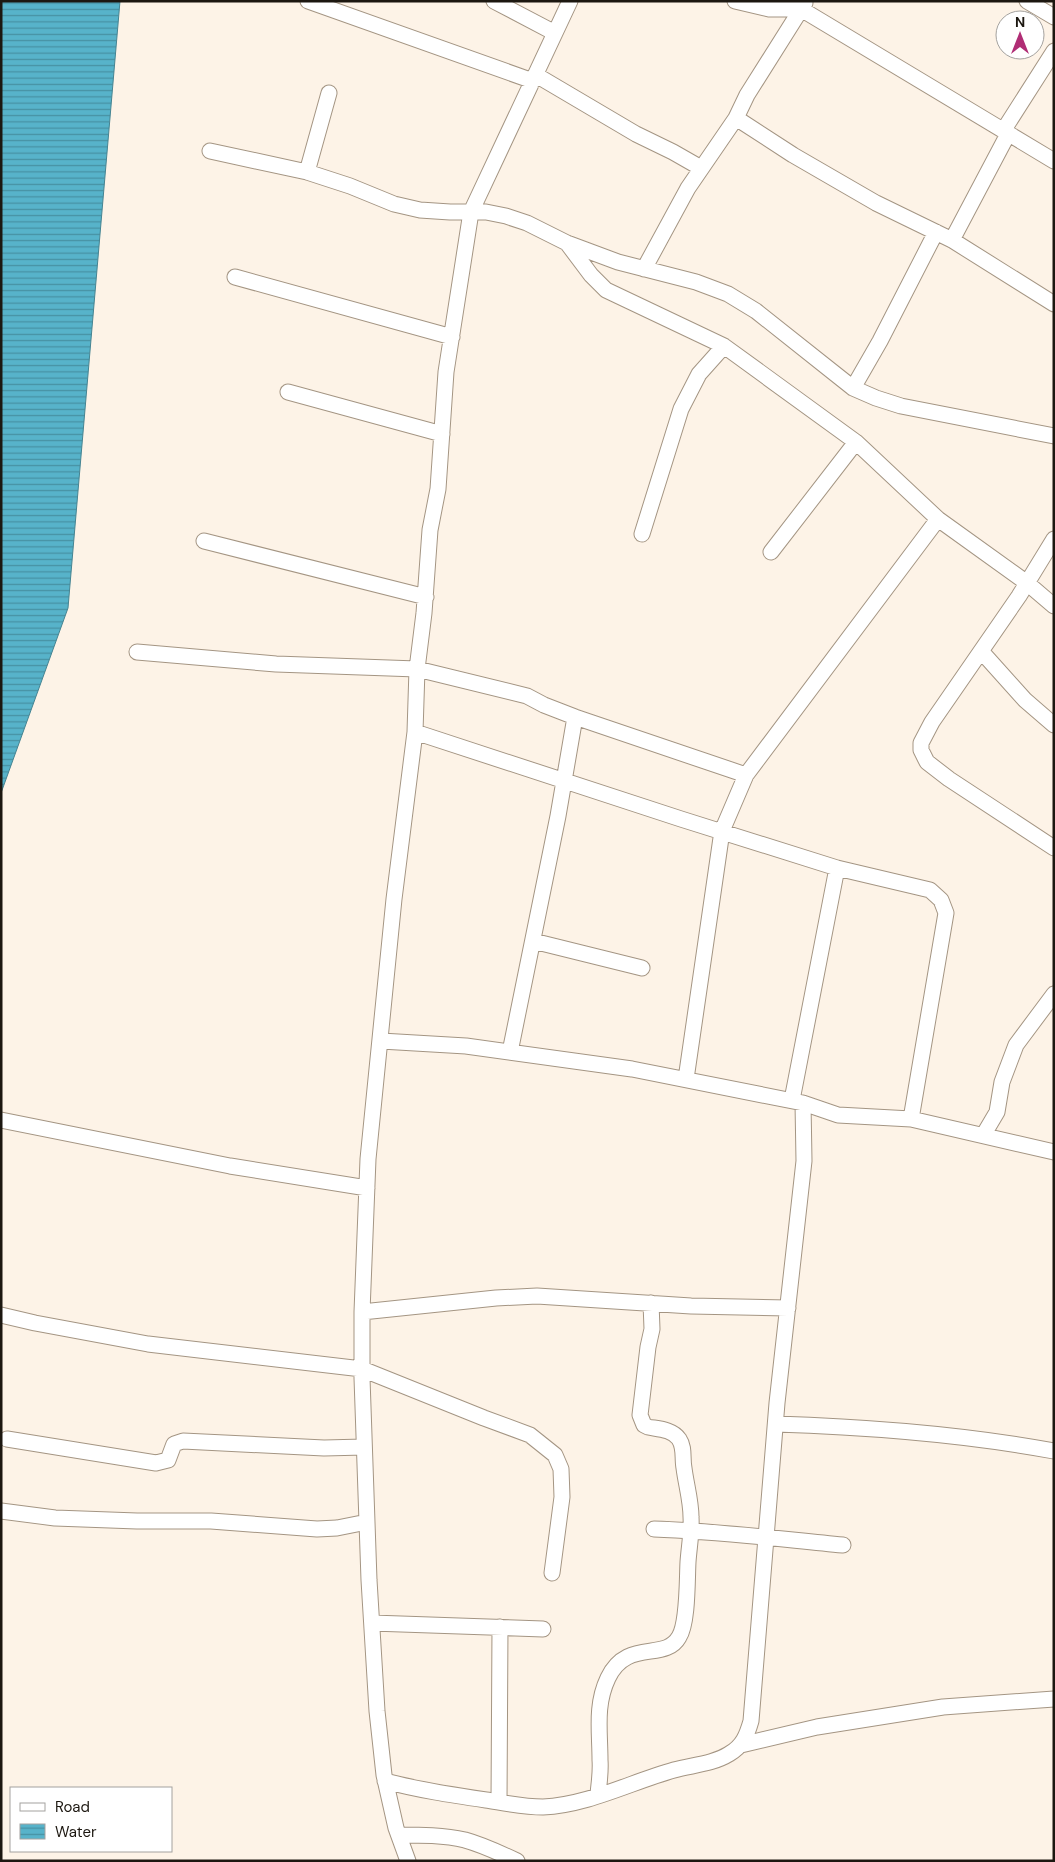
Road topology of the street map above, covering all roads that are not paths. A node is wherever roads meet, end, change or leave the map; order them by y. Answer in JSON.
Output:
{"nodes":[{"id":1,"x":308,"y":1,"type":"edge"},
{"id":2,"x":494,"y":1,"type":"edge"},
{"id":3,"x":570,"y":1,"type":"edge"},
{"id":4,"x":735,"y":1,"type":"edge"},
{"id":5,"x":1027,"y":1,"type":"edge"},
{"id":6,"x":804,"y":5,"type":"edge"},
{"id":7,"x":1054,"y":18,"type":"edge"},
{"id":8,"x":555,"y":33,"type":"junction"},
{"id":9,"x":1054,"y":51,"type":"edge"},
{"id":10,"x":534,"y":78,"type":"junction"},
{"id":11,"x":329,"y":93,"type":"dead end"},
{"id":12,"x":736,"y":118,"type":"junction"},
{"id":13,"x":1006,"y":132,"type":"junction"},
{"id":14,"x":210,"y":151,"type":"dead end"},
{"id":15,"x":1054,"y":161,"type":"edge"},
{"id":16,"x":700,"y":168,"type":"junction"},
{"id":17,"x":307,"y":172,"type":"junction"},
{"id":18,"x":471,"y":212,"type":"junction"},
{"id":19,"x":936,"y":232,"type":"junction"},
{"id":20,"x":952,"y":240,"type":"junction"},
{"id":21,"x":567,"y":243,"type":"junction"},
{"id":22,"x":644,"y":269,"type":"junction"},
{"id":23,"x":235,"y":277,"type":"dead end"},
{"id":24,"x":1054,"y":304,"type":"edge"},
{"id":25,"x":452,"y":337,"type":"junction"},
{"id":26,"x":724,"y":346,"type":"junction"},
{"id":27,"x":853,"y":388,"type":"junction"},
{"id":28,"x":288,"y":392,"type":"dead end"},
{"id":29,"x":442,"y":434,"type":"junction"},
{"id":30,"x":1054,"y":436,"type":"edge"},
{"id":31,"x":856,"y":442,"type":"junction"},
{"id":32,"x":938,"y":519,"type":"junction"},
{"id":33,"x":642,"y":534,"type":"dead end"},
{"id":34,"x":1054,"y":539,"type":"edge"},
{"id":35,"x":204,"y":540,"type":"dead end"},
{"id":36,"x":771,"y":552,"type":"dead end"},
{"id":37,"x":1028,"y":583,"type":"junction"},
{"id":38,"x":426,"y":597,"type":"junction"},
{"id":39,"x":1054,"y":606,"type":"edge"},
{"id":40,"x":981,"y":651,"type":"junction"},
{"id":41,"x":137,"y":652,"type":"dead end"},
{"id":42,"x":417,"y":669,"type":"junction"},
{"id":43,"x":575,"y":717,"type":"junction"},
{"id":44,"x":1054,"y":725,"type":"edge"},
{"id":45,"x":415,"y":732,"type":"junction"},
{"id":46,"x":746,"y":775,"type":"junction"},
{"id":47,"x":565,"y":781,"type":"junction"},
{"id":48,"x":722,"y":831,"type":"junction"},
{"id":49,"x":1054,"y":848,"type":"edge"},
{"id":50,"x":837,"y":868,"type":"junction"},
{"id":51,"x":533,"y":941,"type":"junction"},
{"id":52,"x":642,"y":968,"type":"dead end"},
{"id":53,"x":1054,"y":994,"type":"edge"},
{"id":54,"x":381,"y":1041,"type":"junction"},
{"id":55,"x":510,"y":1052,"type":"junction"},
{"id":56,"x":686,"y":1080,"type":"junction"},
{"id":57,"x":797,"y":1101,"type":"junction"},
{"id":58,"x":911,"y":1119,"type":"junction"},
{"id":59,"x":1,"y":1120,"type":"edge"},
{"id":60,"x":984,"y":1134,"type":"junction"},
{"id":61,"x":1054,"y":1152,"type":"edge"},
{"id":62,"x":367,"y":1188,"type":"junction"},
{"id":63,"x":651,"y":1303,"type":"junction"},
{"id":64,"x":788,"y":1308,"type":"junction"},
{"id":65,"x":362,"y":1312,"type":"junction"},
{"id":66,"x":1,"y":1314,"type":"edge"},
{"id":67,"x":362,"y":1370,"type":"junction"},
{"id":68,"x":776,"y":1424,"type":"junction"},
{"id":69,"x":7,"y":1439,"type":"dead end"},
{"id":70,"x":364,"y":1447,"type":"junction"},
{"id":71,"x":1054,"y":1451,"type":"edge"},
{"id":72,"x":1,"y":1511,"type":"edge"},
{"id":73,"x":367,"y":1522,"type":"junction"},
{"id":74,"x":654,"y":1529,"type":"dead end"},
{"id":75,"x":691,"y":1530,"type":"junction"},
{"id":76,"x":766,"y":1538,"type":"junction"},
{"id":77,"x":843,"y":1545,"type":"dead end"},
{"id":78,"x":552,"y":1573,"type":"dead end"},
{"id":79,"x":372,"y":1623,"type":"junction"},
{"id":80,"x":500,"y":1627,"type":"junction"},
{"id":81,"x":543,"y":1629,"type":"dead end"},
{"id":82,"x":1054,"y":1699,"type":"edge"},
{"id":83,"x":742,"y":1744,"type":"junction"},
{"id":84,"x":385,"y":1781,"type":"junction"},
{"id":85,"x":598,"y":1794,"type":"junction"},
{"id":86,"x":499,"y":1802,"type":"junction"},
{"id":87,"x":399,"y":1835,"type":"junction"},
{"id":88,"x":408,"y":1861,"type":"edge"},
{"id":89,"x":516,"y":1861,"type":"edge"}],
"edges":[{"from":1,"to":10,"type":"street"},
{"from":2,"to":8,"type":"street"},
{"from":3,"to":8,"type":"street"},
{"from":4,"to":6,"type":"street"},
{"from":5,"to":7,"type":"street"},
{"from":6,"to":12,"type":"street"},
{"from":6,"to":13,"type":"street"},
{"from":8,"to":10,"type":"street"},
{"from":9,"to":13,"type":"street"},
{"from":10,"to":16,"type":"street"},
{"from":10,"to":18,"type":"street"},
{"from":11,"to":17,"type":"street"},
{"from":12,"to":16,"type":"street"},
{"from":12,"to":19,"type":"street"},
{"from":13,"to":15,"type":"street"},
{"from":13,"to":20,"type":"street"},
{"from":14,"to":17,"type":"street"},
{"from":16,"to":22,"type":"street"},
{"from":17,"to":18,"type":"street"},
{"from":18,"to":21,"type":"street"},
{"from":18,"to":25,"type":"street"},
{"from":19,"to":20,"type":"street"},
{"from":19,"to":27,"type":"street"},
{"from":20,"to":24,"type":"street"},
{"from":21,"to":22,"type":"street"},
{"from":21,"to":26,"type":"street"},
{"from":22,"to":27,"type":"street"},
{"from":23,"to":25,"type":"street"},
{"from":25,"to":29,"type":"street"},
{"from":26,"to":31,"type":"street"},
{"from":26,"to":33,"type":"street"},
{"from":27,"to":30,"type":"street"},
{"from":28,"to":29,"type":"street"},
{"from":29,"to":38,"type":"street"},
{"from":31,"to":32,"type":"street"},
{"from":31,"to":36,"type":"street"},
{"from":32,"to":37,"type":"street"},
{"from":32,"to":46,"type":"street"},
{"from":34,"to":37,"type":"street"},
{"from":35,"to":38,"type":"street"},
{"from":37,"to":39,"type":"street"},
{"from":37,"to":40,"type":"street"},
{"from":38,"to":42,"type":"street"},
{"from":40,"to":44,"type":"street"},
{"from":40,"to":49,"type":"street"},
{"from":41,"to":42,"type":"street"},
{"from":42,"to":43,"type":"street"},
{"from":42,"to":45,"type":"street"},
{"from":43,"to":46,"type":"street"},
{"from":43,"to":47,"type":"street"},
{"from":45,"to":47,"type":"street"},
{"from":45,"to":54,"type":"street"},
{"from":46,"to":48,"type":"street"},
{"from":47,"to":48,"type":"street"},
{"from":47,"to":51,"type":"street"},
{"from":48,"to":50,"type":"street"},
{"from":48,"to":56,"type":"street"},
{"from":50,"to":57,"type":"street"},
{"from":50,"to":58,"type":"street"},
{"from":51,"to":52,"type":"street"},
{"from":51,"to":55,"type":"street"},
{"from":53,"to":60,"type":"street"},
{"from":54,"to":55,"type":"street"},
{"from":54,"to":62,"type":"street"},
{"from":55,"to":56,"type":"street"},
{"from":56,"to":57,"type":"street"},
{"from":57,"to":58,"type":"street"},
{"from":57,"to":64,"type":"street"},
{"from":58,"to":60,"type":"street"},
{"from":59,"to":62,"type":"street"},
{"from":60,"to":61,"type":"street"},
{"from":62,"to":65,"type":"street"},
{"from":63,"to":64,"type":"street"},
{"from":63,"to":65,"type":"street"},
{"from":63,"to":75,"type":"street"},
{"from":64,"to":68,"type":"street"},
{"from":65,"to":67,"type":"street"},
{"from":66,"to":67,"type":"street"},
{"from":67,"to":70,"type":"street"},
{"from":67,"to":78,"type":"street"},
{"from":68,"to":71,"type":"street"},
{"from":68,"to":76,"type":"street"},
{"from":69,"to":70,"type":"street"},
{"from":70,"to":73,"type":"street"},
{"from":72,"to":73,"type":"street"},
{"from":73,"to":79,"type":"street"},
{"from":74,"to":75,"type":"street"},
{"from":75,"to":76,"type":"street"},
{"from":75,"to":85,"type":"street"},
{"from":76,"to":77,"type":"street"},
{"from":76,"to":83,"type":"street"},
{"from":79,"to":80,"type":"street"},
{"from":79,"to":84,"type":"street"},
{"from":80,"to":81,"type":"street"},
{"from":80,"to":86,"type":"street"},
{"from":82,"to":83,"type":"street"},
{"from":83,"to":85,"type":"street"},
{"from":84,"to":86,"type":"street"},
{"from":84,"to":87,"type":"street"},
{"from":85,"to":86,"type":"street"},
{"from":87,"to":88,"type":"street"},
{"from":87,"to":89,"type":"street"}]}
